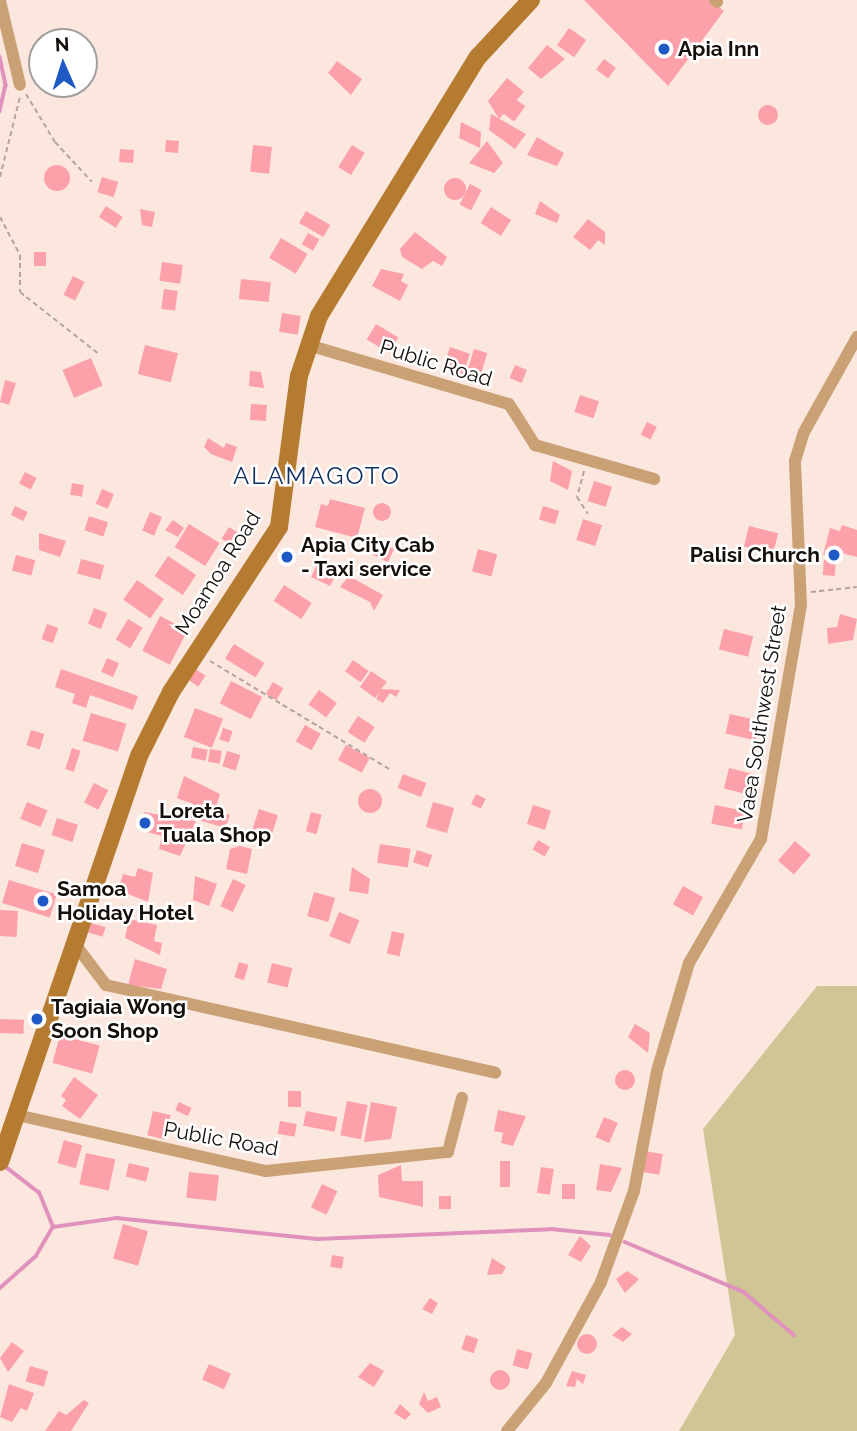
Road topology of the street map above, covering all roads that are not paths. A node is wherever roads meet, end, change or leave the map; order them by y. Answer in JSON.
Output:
{"nodes":[{"id":1,"x":531,"y":0,"type":"edge"},
{"id":2,"x":0,"y":1,"type":"edge"},
{"id":3,"x":20,"y":85,"type":"road end"},
{"id":4,"x":857,"y":337,"type":"edge"},
{"id":5,"x":308,"y":345,"type":"junction"},
{"id":6,"x":654,"y":479,"type":"dead end"},
{"id":7,"x":74,"y":943,"type":"junction"},
{"id":8,"x":495,"y":1073,"type":"dead end"},
{"id":9,"x":462,"y":1098,"type":"dead end"},
{"id":10,"x":17,"y":1115,"type":"junction"},
{"id":11,"x":0,"y":1162,"type":"edge"},
{"id":12,"x":508,"y":1431,"type":"edge"}],
"edges":[{"from":1,"to":5,"type":"street","name":"Moamoa Road"},
{"from":2,"to":3,"type":"street"},
{"from":4,"to":12,"type":"street","name":"Vaea Southwest Street"},
{"from":5,"to":6,"type":"street","name":"Public Road"},
{"from":5,"to":7,"type":"street","name":"Moamoa Road"},
{"from":7,"to":8,"type":"street"},
{"from":7,"to":10,"type":"street","name":"Moamoa Road"},
{"from":9,"to":10,"type":"street","name":"Public Road"},
{"from":10,"to":11,"type":"street","name":"Moamoa Road"}]}
